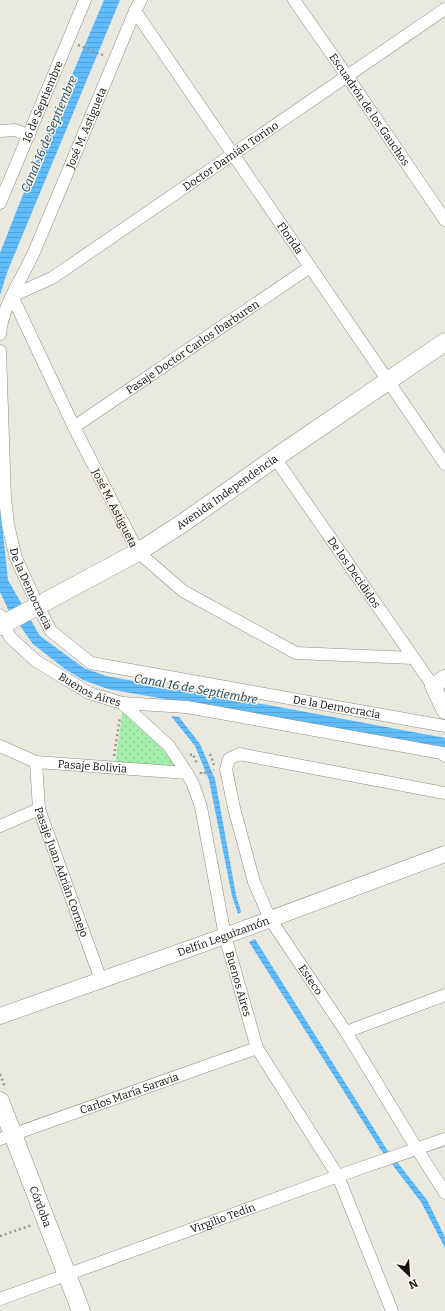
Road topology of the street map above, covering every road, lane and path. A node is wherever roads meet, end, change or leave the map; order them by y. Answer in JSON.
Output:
{"nodes":[{"id":1,"x":85,"y":0,"type":"edge"},
{"id":2,"x":141,"y":0,"type":"edge"},
{"id":3,"x":294,"y":0,"type":"edge"},
{"id":4,"x":445,"y":9,"type":"edge"},
{"id":5,"x":135,"y":11,"type":"junction"},
{"id":6,"x":68,"y":40,"type":"junction"},
{"id":7,"x":114,"y":61,"type":"junction"},
{"id":8,"x":348,"y":76,"type":"junction"},
{"id":9,"x":0,"y":131,"type":"edge"},
{"id":10,"x":29,"y":136,"type":"junction"},
{"id":11,"x":233,"y":154,"type":"junction"},
{"id":12,"x":0,"y":203,"type":"edge"},
{"id":13,"x":445,"y":220,"type":"edge"},
{"id":14,"x":310,"y":267,"type":"junction"},
{"id":15,"x":12,"y":296,"type":"junction"},
{"id":16,"x":0,"y":334,"type":"edge"},
{"id":17,"x":445,"y":342,"type":"edge"},
{"id":18,"x":0,"y":351,"type":"edge"},
{"id":19,"x":388,"y":381,"type":"junction"},
{"id":20,"x":74,"y":427,"type":"junction"},
{"id":21,"x":275,"y":458,"type":"junction"},
{"id":22,"x":445,"y":464,"type":"edge"},
{"id":23,"x":138,"y":552,"type":"junction"},
{"id":24,"x":38,"y":606,"type":"junction"},
{"id":25,"x":1,"y":622,"type":"edge"},
{"id":26,"x":413,"y":658,"type":"junction"},
{"id":27,"x":439,"y":682,"type":"edge"},
{"id":28,"x":122,"y":703,"type":"junction"},
{"id":29,"x":445,"y":711,"type":"edge"},
{"id":30,"x":445,"y":726,"type":"edge"},
{"id":31,"x":0,"y":746,"type":"edge"},
{"id":32,"x":210,"y":754,"type":"dead end"},
{"id":33,"x":445,"y":756,"type":"edge"},
{"id":34,"x":36,"y":762,"type":"junction"},
{"id":35,"x":112,"y":767,"type":"junction"},
{"id":36,"x":187,"y":773,"type":"junction"},
{"id":37,"x":201,"y":774,"type":"dead end"},
{"id":38,"x":445,"y":793,"type":"edge"},
{"id":39,"x":39,"y":809,"type":"junction"},
{"id":40,"x":0,"y":826,"type":"edge"},
{"id":41,"x":445,"y":854,"type":"edge"},
{"id":42,"x":270,"y":919,"type":"junction"},
{"id":43,"x":225,"y":936,"type":"junction"},
{"id":44,"x":101,"y":980,"type":"junction"},
{"id":45,"x":445,"y":995,"type":"edge"},
{"id":46,"x":0,"y":1016,"type":"edge"},
{"id":47,"x":346,"y":1032,"type":"junction"},
{"id":48,"x":257,"y":1048,"type":"junction"},
{"id":49,"x":0,"y":1101,"type":"edge"},
{"id":50,"x":6,"y":1137,"type":"edge"},
{"id":51,"x":445,"y":1139,"type":"edge"},
{"id":52,"x":417,"y":1149,"type":"junction"},
{"id":53,"x":338,"y":1176,"type":"junction"},
{"id":54,"x":445,"y":1193,"type":"edge"},
{"id":55,"x":36,"y":1223,"type":"dead end"},
{"id":56,"x":0,"y":1236,"type":"edge"},
{"id":57,"x":67,"y":1274,"type":"junction"},
{"id":58,"x":0,"y":1299,"type":"edge"},
{"id":59,"x":81,"y":1311,"type":"edge"},
{"id":60,"x":392,"y":1311,"type":"edge"}],
"edges":[{"from":1,"to":6,"type":"street","name":"16 de Septiembre"},
{"from":2,"to":5,"type":"street","name":"José M. Astigueta"},
{"from":3,"to":8,"type":"street","name":"Escuadrón de los Gauchos"},
{"from":4,"to":8,"type":"street","name":"Doctor Damián Torino"},
{"from":5,"to":7,"type":"street","name":"José M. Astigueta"},
{"from":5,"to":11,"type":"street","name":"Florida"},
{"from":6,"to":7,"type":"path"},
{"from":6,"to":10,"type":"street","name":"16 de Septiembre"},
{"from":7,"to":15,"type":"street","name":"José M. Astigueta"},
{"from":8,"to":11,"type":"street","name":"Doctor Damián Torino"},
{"from":8,"to":13,"type":"street","name":"Escuadrón de los Gauchos"},
{"from":9,"to":10,"type":"street"},
{"from":10,"to":12,"type":"street","name":"16 de Septiembre"},
{"from":11,"to":14,"type":"street","name":"Florida"},
{"from":11,"to":15,"type":"street","name":"Doctor Damián Torino"},
{"from":14,"to":19,"type":"street","name":"Florida"},
{"from":14,"to":20,"type":"street","name":"Pasaje Doctor Carlos Ibarburen"},
{"from":15,"to":16,"type":"street"},
{"from":15,"to":20,"type":"street","name":"José M. Astigueta"},
{"from":17,"to":19,"type":"main road","name":"Avenida Independencia"},
{"from":18,"to":24,"type":"street","name":"De la Democracia"},
{"from":19,"to":21,"type":"main road","name":"Avenida Independencia"},
{"from":19,"to":22,"type":"street","name":"Florida"},
{"from":20,"to":23,"type":"street","name":"José M. Astigueta"},
{"from":21,"to":23,"type":"main road","name":"Avenida Independencia"},
{"from":21,"to":26,"type":"street","name":"De los Decididos"},
{"from":23,"to":24,"type":"main road","name":"Avenida Independencia"},
{"from":23,"to":26,"type":"street","name":"José M. Astigueta"},
{"from":24,"to":25,"type":"main road","name":"Avenida Independencia"},
{"from":24,"to":30,"type":"street","name":"De la Democracia"},
{"from":25,"to":28,"type":"street","name":"Buenos Aires"},
{"from":26,"to":27,"type":"street","name":"De los Decididos"},
{"from":27,"to":29,"type":"street"},
{"from":28,"to":33,"type":"street"},
{"from":28,"to":35,"type":"path"},
{"from":28,"to":36,"type":"street","name":"Buenos Aires"},
{"from":31,"to":34,"type":"street","name":"Pasaje Bolivia"},
{"from":32,"to":37,"type":"path"},
{"from":34,"to":35,"type":"street","name":"Pasaje Bolivia"},
{"from":34,"to":39,"type":"street","name":"Pasaje Juan Adrián Cornejo"},
{"from":35,"to":36,"type":"street","name":"Pasaje Bolivia"},
{"from":36,"to":43,"type":"street","name":"Buenos Aires"},
{"from":38,"to":42,"type":"street","name":"Esteco"},
{"from":39,"to":40,"type":"street"},
{"from":39,"to":44,"type":"street","name":"Pasaje Juan Adrián Cornejo"},
{"from":41,"to":42,"type":"street","name":"Delfín Leguizamón"},
{"from":42,"to":43,"type":"street","name":"Delfín Leguizamón"},
{"from":42,"to":47,"type":"street","name":"Esteco"},
{"from":43,"to":44,"type":"street","name":"Delfín Leguizamón"},
{"from":43,"to":48,"type":"street","name":"Buenos Aires"},
{"from":44,"to":46,"type":"street","name":"Delfín Leguizamón"},
{"from":45,"to":47,"type":"street"},
{"from":47,"to":52,"type":"street","name":"Esteco"},
{"from":48,"to":50,"type":"street","name":"Carlos María Saravia"},
{"from":48,"to":53,"type":"street","name":"Buenos Aires"},
{"from":49,"to":50,"type":"main road","name":"Córdoba"},
{"from":50,"to":57,"type":"main road","name":"Córdoba"},
{"from":51,"to":52,"type":"street","name":"Virgilio Tedín"},
{"from":52,"to":53,"type":"street","name":"Virgilio Tedín"},
{"from":52,"to":54,"type":"street","name":"Esteco"},
{"from":53,"to":57,"type":"street","name":"Virgilio Tedín"},
{"from":53,"to":60,"type":"street","name":"Buenos Aires"},
{"from":55,"to":56,"type":"path"},
{"from":57,"to":58,"type":"street","name":"Virgilio Tedín"},
{"from":57,"to":59,"type":"main road","name":"Córdoba"}]}
